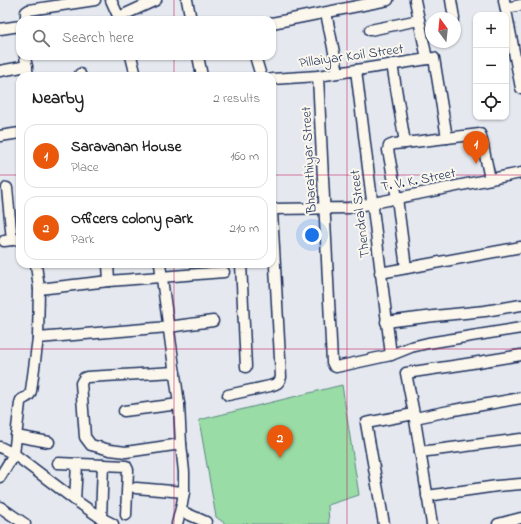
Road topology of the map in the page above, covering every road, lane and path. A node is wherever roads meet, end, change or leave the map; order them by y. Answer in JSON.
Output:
{"nodes":[{"id":1,"x":95,"y":0,"type":"edge"},
{"id":2,"x":111,"y":0,"type":"edge"},
{"id":3,"x":156,"y":0,"type":"edge"},
{"id":4,"x":187,"y":0,"type":"edge"},
{"id":5,"x":388,"y":0,"type":"edge"},
{"id":6,"x":415,"y":0,"type":"edge"},
{"id":7,"x":450,"y":0,"type":"edge"},
{"id":8,"x":505,"y":4,"type":"edge"},
{"id":9,"x":521,"y":5,"type":"edge"},
{"id":10,"x":453,"y":12,"type":"edge"},
{"id":11,"x":326,"y":13,"type":"junction"},
{"id":12,"x":26,"y":16,"type":"edge"},
{"id":13,"x":119,"y":16,"type":"edge"},
{"id":14,"x":124,"y":16,"type":"edge"},
{"id":15,"x":190,"y":16,"type":"edge"},
{"id":16,"x":419,"y":20,"type":"junction"},
{"id":17,"x":276,"y":23,"type":"edge"},
{"id":18,"x":16,"y":27,"type":"edge"},
{"id":19,"x":0,"y":29,"type":"edge"},
{"id":20,"x":425,"y":29,"type":"edge"},
{"id":21,"x":370,"y":30,"type":"dead end"},
{"id":22,"x":429,"y":48,"type":"edge"},
{"id":23,"x":431,"y":58,"type":"junction"},
{"id":24,"x":26,"y":60,"type":"edge"},
{"id":25,"x":132,"y":60,"type":"edge"},
{"id":26,"x":199,"y":60,"type":"edge"},
{"id":27,"x":256,"y":60,"type":"edge"},
{"id":28,"x":519,"y":62,"type":"edge"},
{"id":29,"x":392,"y":64,"type":"junction"},
{"id":30,"x":356,"y":70,"type":"junction"},
{"id":31,"x":0,"y":71,"type":"edge"},
{"id":32,"x":27,"y":71,"type":"edge"},
{"id":33,"x":135,"y":72,"type":"edge"},
{"id":34,"x":201,"y":72,"type":"edge"},
{"id":35,"x":260,"y":72,"type":"edge"},
{"id":36,"x":338,"y":72,"type":"junction"},
{"id":37,"x":318,"y":76,"type":"junction"},
{"id":38,"x":276,"y":79,"type":"edge"},
{"id":39,"x":521,"y":88,"type":"edge"},
{"id":40,"x":16,"y":134,"type":"edge"},
{"id":41,"x":0,"y":136,"type":"edge"},
{"id":42,"x":447,"y":138,"type":"junction"},
{"id":43,"x":405,"y":143,"type":"junction"},
{"id":44,"x":521,"y":173,"type":"edge"},
{"id":45,"x":490,"y":180,"type":"junction"},
{"id":46,"x":7,"y":188,"type":"dead end"},
{"id":47,"x":397,"y":198,"type":"junction"},
{"id":48,"x":372,"y":203,"type":"junction"},
{"id":49,"x":324,"y":208,"type":"junction"},
{"id":50,"x":276,"y":210,"type":"edge"},
{"id":51,"x":12,"y":240,"type":"edge"},
{"id":52,"x":521,"y":247,"type":"edge"},
{"id":53,"x":36,"y":268,"type":"edge"},
{"id":54,"x":108,"y":268,"type":"edge"},
{"id":55,"x":161,"y":268,"type":"edge"},
{"id":56,"x":241,"y":268,"type":"edge"},
{"id":57,"x":275,"y":268,"type":"edge"},
{"id":58,"x":406,"y":268,"type":"junction"},
{"id":59,"x":224,"y":272,"type":"dead end"},
{"id":60,"x":380,"y":273,"type":"junction"},
{"id":61,"x":162,"y":277,"type":"junction"},
{"id":62,"x":109,"y":280,"type":"junction"},
{"id":63,"x":39,"y":289,"type":"junction"},
{"id":64,"x":521,"y":305,"type":"edge"},
{"id":65,"x":213,"y":322,"type":"dead end"},
{"id":66,"x":386,"y":322,"type":"junction"},
{"id":67,"x":168,"y":327,"type":"junction"},
{"id":68,"x":521,"y":328,"type":"edge"},
{"id":69,"x":38,"y":338,"type":"junction"},
{"id":70,"x":391,"y":355,"type":"junction"},
{"id":71,"x":521,"y":355,"type":"edge"},
{"id":72,"x":246,"y":366,"type":"dead end"},
{"id":73,"x":175,"y":372,"type":"junction"},
{"id":74,"x":228,"y":395,"type":"dead end"},
{"id":75,"x":521,"y":398,"type":"edge"},
{"id":76,"x":179,"y":404,"type":"junction"},
{"id":77,"x":124,"y":411,"type":"dead end"},
{"id":78,"x":414,"y":416,"type":"junction"},
{"id":79,"x":16,"y":436,"type":"junction"},
{"id":80,"x":521,"y":439,"type":"edge"},
{"id":81,"x":49,"y":442,"type":"dead end"},
{"id":82,"x":181,"y":444,"type":"junction"},
{"id":83,"x":0,"y":447,"type":"edge"},
{"id":84,"x":420,"y":452,"type":"junction"},
{"id":85,"x":14,"y":454,"type":"junction"},
{"id":86,"x":58,"y":463,"type":"dead end"},
{"id":87,"x":77,"y":464,"type":"junction"},
{"id":88,"x":103,"y":465,"type":"junction"},
{"id":89,"x":0,"y":477,"type":"edge"},
{"id":90,"x":521,"y":484,"type":"edge"},
{"id":91,"x":136,"y":488,"type":"dead end"},
{"id":92,"x":184,"y":492,"type":"junction"},
{"id":93,"x":427,"y":496,"type":"junction"},
{"id":94,"x":76,"y":500,"type":"junction"},
{"id":95,"x":0,"y":507,"type":"edge"},
{"id":96,"x":180,"y":511,"type":"junction"},
{"id":97,"x":126,"y":515,"type":"dead end"},
{"id":98,"x":101,"y":518,"type":"junction"},
{"id":99,"x":521,"y":518,"type":"edge"},
{"id":100,"x":206,"y":522,"type":"dead end"},
{"id":101,"x":25,"y":524,"type":"edge"},
{"id":102,"x":113,"y":524,"type":"edge"},
{"id":103,"x":177,"y":524,"type":"edge"},
{"id":104,"x":384,"y":524,"type":"edge"},
{"id":105,"x":432,"y":524,"type":"edge"},
{"id":106,"x":498,"y":524,"type":"edge"}],
"edges":[{"from":1,"to":12,"type":"street"},
{"from":2,"to":13,"type":"street"},
{"from":3,"to":14,"type":"street"},
{"from":4,"to":15,"type":"street"},
{"from":5,"to":11,"type":"street"},
{"from":6,"to":16,"type":"street"},
{"from":7,"to":10,"type":"street"},
{"from":8,"to":9,"type":"street"},
{"from":8,"to":28,"type":"street"},
{"from":11,"to":17,"type":"street"},
{"from":11,"to":36,"type":"street"},
{"from":16,"to":20,"type":"street"},
{"from":16,"to":21,"type":"street"},
{"from":18,"to":19,"type":"street"},
{"from":22,"to":23,"type":"street"},
{"from":23,"to":29,"type":"street","name":"Pillaiyar Koil Street"},
{"from":23,"to":42,"type":"street"},
{"from":24,"to":32,"type":"street"},
{"from":25,"to":33,"type":"street"},
{"from":26,"to":34,"type":"street"},
{"from":27,"to":35,"type":"street"},
{"from":28,"to":39,"type":"street"},
{"from":29,"to":30,"type":"street","name":"Pillaiyar Koil Street"},
{"from":29,"to":43,"type":"street"},
{"from":30,"to":36,"type":"street","name":"Pillaiyar Koil Street"},
{"from":30,"to":48,"type":"street","name":"Thendral Street"},
{"from":31,"to":32,"type":"street"},
{"from":36,"to":37,"type":"street","name":"Pillaiyar Koil Street"},
{"from":37,"to":38,"type":"street","name":"Pillaiyar Koil Street"},
{"from":37,"to":49,"type":"street","name":"Bharathiyar Street"},
{"from":40,"to":41,"type":"street"},
{"from":42,"to":43,"type":"street"},
{"from":42,"to":45,"type":"street"},
{"from":43,"to":47,"type":"street"},
{"from":44,"to":45,"type":"street","name":"T. V. K. Street"},
{"from":45,"to":47,"type":"street","name":"T. V. K. Street"},
{"from":46,"to":51,"type":"street"},
{"from":47,"to":48,"type":"street","name":"T. V. K. Street"},
{"from":47,"to":58,"type":"street"},
{"from":48,"to":49,"type":"street","name":"T. V. K. Street"},
{"from":48,"to":60,"type":"street","name":"Thendral Street"},
{"from":49,"to":50,"type":"street","name":"T. V. K. Street"},
{"from":49,"to":70,"type":"street","name":"Bharathiyar Street"},
{"from":52,"to":58,"type":"street"},
{"from":53,"to":63,"type":"street"},
{"from":54,"to":62,"type":"street"},
{"from":55,"to":61,"type":"street"},
{"from":56,"to":72,"type":"street"},
{"from":57,"to":74,"type":"street"},
{"from":58,"to":60,"type":"street"},
{"from":59,"to":61,"type":"street"},
{"from":60,"to":66,"type":"street","name":"Thendral Street"},
{"from":61,"to":62,"type":"street"},
{"from":61,"to":67,"type":"street"},
{"from":62,"to":63,"type":"street"},
{"from":63,"to":69,"type":"street"},
{"from":64,"to":66,"type":"street"},
{"from":65,"to":67,"type":"street"},
{"from":66,"to":70,"type":"street","name":"Thendral Street"},
{"from":67,"to":69,"type":"street"},
{"from":67,"to":73,"type":"street"},
{"from":68,"to":70,"type":"street"},
{"from":69,"to":79,"type":"street"},
{"from":71,"to":78,"type":"street"},
{"from":73,"to":76,"type":"street"},
{"from":73,"to":82,"type":"street"},
{"from":75,"to":78,"type":"street"},
{"from":76,"to":77,"type":"street"},
{"from":76,"to":82,"type":"street"},
{"from":78,"to":84,"type":"street"},
{"from":78,"to":104,"type":"street"},
{"from":79,"to":81,"type":"street"},
{"from":79,"to":85,"type":"street"},
{"from":80,"to":84,"type":"street"},
{"from":82,"to":92,"type":"street"},
{"from":83,"to":85,"type":"street"},
{"from":84,"to":93,"type":"street"},
{"from":85,"to":89,"type":"street"},
{"from":85,"to":94,"type":"street"},
{"from":86,"to":87,"type":"street"},
{"from":87,"to":88,"type":"street"},
{"from":87,"to":94,"type":"street"},
{"from":88,"to":97,"type":"street"},
{"from":88,"to":98,"type":"street"},
{"from":90,"to":93,"type":"street"},
{"from":91,"to":92,"type":"street"},
{"from":92,"to":96,"type":"street"},
{"from":93,"to":105,"type":"street"},
{"from":94,"to":98,"type":"street"},
{"from":95,"to":101,"type":"street"},
{"from":96,"to":100,"type":"street"},
{"from":96,"to":103,"type":"street"},
{"from":98,"to":102,"type":"street"},
{"from":99,"to":106,"type":"street"}]}
